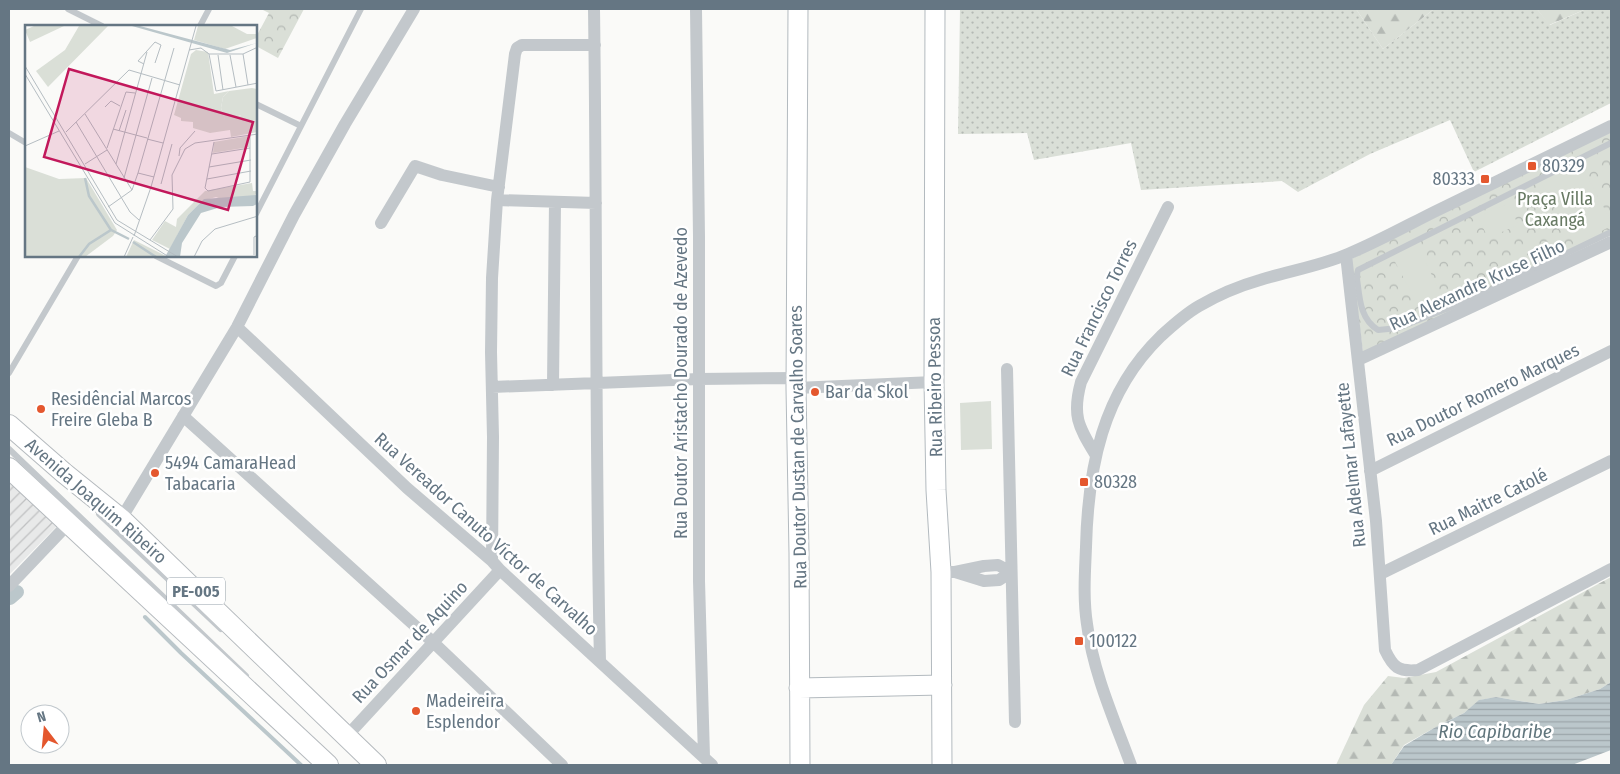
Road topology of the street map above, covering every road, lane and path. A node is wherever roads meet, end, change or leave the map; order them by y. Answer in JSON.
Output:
{"nodes":[{"id":1,"x":68,"y":9,"type":"edge"},
{"id":2,"x":210,"y":9,"type":"edge"},
{"id":3,"x":361,"y":9,"type":"edge"},
{"id":4,"x":414,"y":9,"type":"edge"},
{"id":5,"x":594,"y":9,"type":"edge"},
{"id":6,"x":696,"y":9,"type":"edge"},
{"id":7,"x":798,"y":9,"type":"edge"},
{"id":8,"x":935,"y":9,"type":"edge"},
{"id":9,"x":100,"y":25,"type":"edge"},
{"id":10,"x":201,"y":25,"type":"edge"},
{"id":11,"x":595,"y":45,"type":"junction"},
{"id":12,"x":258,"y":105,"type":"edge"},
{"id":13,"x":301,"y":126,"type":"junction"},
{"id":14,"x":1611,"y":126,"type":"edge"},
{"id":15,"x":9,"y":133,"type":"edge"},
{"id":16,"x":25,"y":142,"type":"edge"},
{"id":17,"x":1611,"y":143,"type":"edge"},
{"id":18,"x":498,"y":193,"type":"junction"},
{"id":19,"x":555,"y":202,"type":"junction"},
{"id":20,"x":596,"y":203,"type":"junction"},
{"id":21,"x":1168,"y":206,"type":"dead end"},
{"id":22,"x":258,"y":210,"type":"edge"},
{"id":23,"x":381,"y":223,"type":"dead end"},
{"id":24,"x":1611,"y":232,"type":"edge"},
{"id":25,"x":1611,"y":242,"type":"edge"},
{"id":26,"x":1346,"y":255,"type":"junction"},
{"id":27,"x":77,"y":258,"type":"edge"},
{"id":28,"x":160,"y":258,"type":"edge"},
{"id":29,"x":234,"y":258,"type":"edge"},
{"id":30,"x":1356,"y":271,"type":"junction"},
{"id":31,"x":1513,"y":284,"type":"junction"},
{"id":32,"x":237,"y":327,"type":"junction"},
{"id":33,"x":1611,"y":351,"type":"edge"},
{"id":34,"x":1358,"y":360,"type":"junction"},
{"id":35,"x":1007,"y":369,"type":"dead end"},
{"id":36,"x":9,"y":373,"type":"edge"},
{"id":37,"x":699,"y":379,"type":"junction"},
{"id":38,"x":934,"y":382,"type":"junction"},
{"id":39,"x":797,"y":383,"type":"junction"},
{"id":40,"x":596,"y":384,"type":"junction"},
{"id":41,"x":553,"y":385,"type":"junction"},
{"id":42,"x":492,"y":387,"type":"junction"},
{"id":43,"x":183,"y":416,"type":"junction"},
{"id":44,"x":9,"y":425,"type":"edge"},
{"id":45,"x":9,"y":432,"type":"edge"},
{"id":46,"x":9,"y":449,"type":"edge"},
{"id":47,"x":1095,"y":454,"type":"junction"},
{"id":48,"x":1611,"y":461,"type":"edge"},
{"id":49,"x":9,"y":468,"type":"edge"},
{"id":50,"x":1370,"y":471,"type":"junction"},
{"id":51,"x":84,"y":499,"type":"dead end"},
{"id":52,"x":91,"y":506,"type":"dead end"},
{"id":53,"x":121,"y":519,"type":"junction"},
{"id":54,"x":68,"y":524,"type":"junction"},
{"id":55,"x":496,"y":566,"type":"junction"},
{"id":56,"x":1611,"y":569,"type":"edge"},
{"id":57,"x":948,"y":572,"type":"junction"},
{"id":58,"x":1011,"y":572,"type":"junction"},
{"id":59,"x":1380,"y":574,"type":"junction"},
{"id":60,"x":9,"y":586,"type":"edge"},
{"id":61,"x":229,"y":637,"type":"dead end"},
{"id":62,"x":434,"y":643,"type":"junction"},
{"id":63,"x":600,"y":661,"type":"junction"},
{"id":64,"x":253,"y":682,"type":"dead end"},
{"id":65,"x":942,"y":685,"type":"junction"},
{"id":66,"x":799,"y":688,"type":"junction"},
{"id":67,"x":1015,"y":722,"type":"dead end"},
{"id":68,"x":302,"y":730,"type":"dead end"},
{"id":69,"x":346,"y":737,"type":"junction"},
{"id":70,"x":708,"y":761,"type":"edge"},
{"id":71,"x":328,"y":765,"type":"edge"},
{"id":72,"x":337,"y":765,"type":"edge"},
{"id":73,"x":376,"y":765,"type":"edge"},
{"id":74,"x":562,"y":765,"type":"edge"},
{"id":75,"x":800,"y":765,"type":"edge"},
{"id":76,"x":942,"y":765,"type":"edge"},
{"id":77,"x":1131,"y":765,"type":"edge"}],
"edges":[{"from":1,"to":9,"type":"lane"},
{"from":2,"to":10,"type":"lane"},
{"from":3,"to":13,"type":"lane"},
{"from":4,"to":32,"type":"street"},
{"from":5,"to":11,"type":"street"},
{"from":6,"to":37,"type":"street","name":"Rua Doutor Aristacho Dourado de Azevedo"},
{"from":7,"to":39,"type":"main road","name":"Rua Doutor Dustan de Carvalho Soares"},
{"from":8,"to":38,"type":"main road","name":"Rua Ribeiro Pessoa"},
{"from":11,"to":18,"type":"street"},
{"from":11,"to":20,"type":"street"},
{"from":12,"to":13,"type":"lane"},
{"from":13,"to":22,"type":"lane"},
{"from":14,"to":26,"type":"street"},
{"from":15,"to":16,"type":"lane"},
{"from":17,"to":30,"type":"lane"},
{"from":18,"to":19,"type":"street"},
{"from":18,"to":23,"type":"street"},
{"from":18,"to":42,"type":"street"},
{"from":19,"to":20,"type":"street"},
{"from":19,"to":41,"type":"street"},
{"from":20,"to":40,"type":"street"},
{"from":21,"to":47,"type":"street","name":"Rua Francisco Torres"},
{"from":24,"to":31,"type":"lane"},
{"from":25,"to":31,"type":"street","name":"Rua Alexandre Kruse Filho"},
{"from":26,"to":30,"type":"lane"},
{"from":26,"to":34,"type":"street","name":"Rua Adelmar Lafayette"},
{"from":26,"to":47,"type":"street"},
{"from":27,"to":36,"type":"lane"},
{"from":28,"to":29,"type":"lane"},
{"from":30,"to":31,"type":"lane"},
{"from":31,"to":34,"type":"street","name":"Rua Alexandre Kruse Filho"},
{"from":32,"to":43,"type":"street"},
{"from":32,"to":55,"type":"street","name":"Rua Vereador Canuto Víctor de Carvalho"},
{"from":33,"to":50,"type":"street","name":"Rua Doutor Romero Marques"},
{"from":34,"to":50,"type":"street","name":"Rua Adelmar Lafayette"},
{"from":35,"to":58,"type":"street"},
{"from":37,"to":39,"type":"street"},
{"from":37,"to":40,"type":"street"},
{"from":37,"to":70,"type":"street","name":"Rua Doutor Aristacho Dourado de Azevedo"},
{"from":38,"to":39,"type":"street"},
{"from":38,"to":57,"type":"main road","name":"Rua Ribeiro Pessoa"},
{"from":39,"to":66,"type":"main road","name":"Rua Doutor Dustan de Carvalho Soares"},
{"from":40,"to":41,"type":"street"},
{"from":40,"to":63,"type":"street"},
{"from":41,"to":42,"type":"street"},
{"from":42,"to":55,"type":"street"},
{"from":43,"to":53,"type":"street"},
{"from":43,"to":62,"type":"street"},
{"from":44,"to":53,"type":"main road","name":"Avenida Joaquim Ribeiro","number":"PE-005"},
{"from":45,"to":51,"type":"lane"},
{"from":46,"to":64,"type":"lane"},
{"from":47,"to":77,"type":"street"},
{"from":48,"to":59,"type":"street","name":"Rua Maitre Catolé"},
{"from":49,"to":54,"type":"main road","name":"Avenida Joaquim Ribeiro","number":"PE-005"},
{"from":50,"to":59,"type":"street","name":"Rua Adelmar Lafayette"},
{"from":52,"to":61,"type":"lane"},
{"from":53,"to":69,"type":"main road","name":"Avenida Joaquim Ribeiro","number":"PE-005"},
{"from":54,"to":60,"type":"street"},
{"from":54,"to":71,"type":"main road","name":"Avenida Joaquim Ribeiro","number":"PE-005"},
{"from":55,"to":62,"type":"street","name":"Rua Osmar de Aquino"},
{"from":55,"to":63,"type":"street","name":"Rua Vereador Canuto Víctor de Carvalho"},
{"from":56,"to":59,"type":"street","name":"Rua Adelmar Lafayette"},
{"from":57,"to":58,"type":"street"},
{"from":57,"to":65,"type":"main road","name":"Rua Ribeiro Pessoa"},
{"from":58,"to":67,"type":"street"},
{"from":62,"to":69,"type":"street","name":"Rua Osmar de Aquino"},
{"from":62,"to":74,"type":"street"},
{"from":63,"to":70,"type":"street","name":"Rua Vereador Canuto Víctor de Carvalho"},
{"from":65,"to":66,"type":"main road"},
{"from":65,"to":76,"type":"main road","name":"Rua Ribeiro Pessoa"},
{"from":66,"to":75,"type":"main road","name":"Rua Doutor Dustan de Carvalho Soares"},
{"from":68,"to":72,"type":"lane"},
{"from":69,"to":73,"type":"main road","name":"Avenida Joaquim Ribeiro","number":"PE-005"}]}
